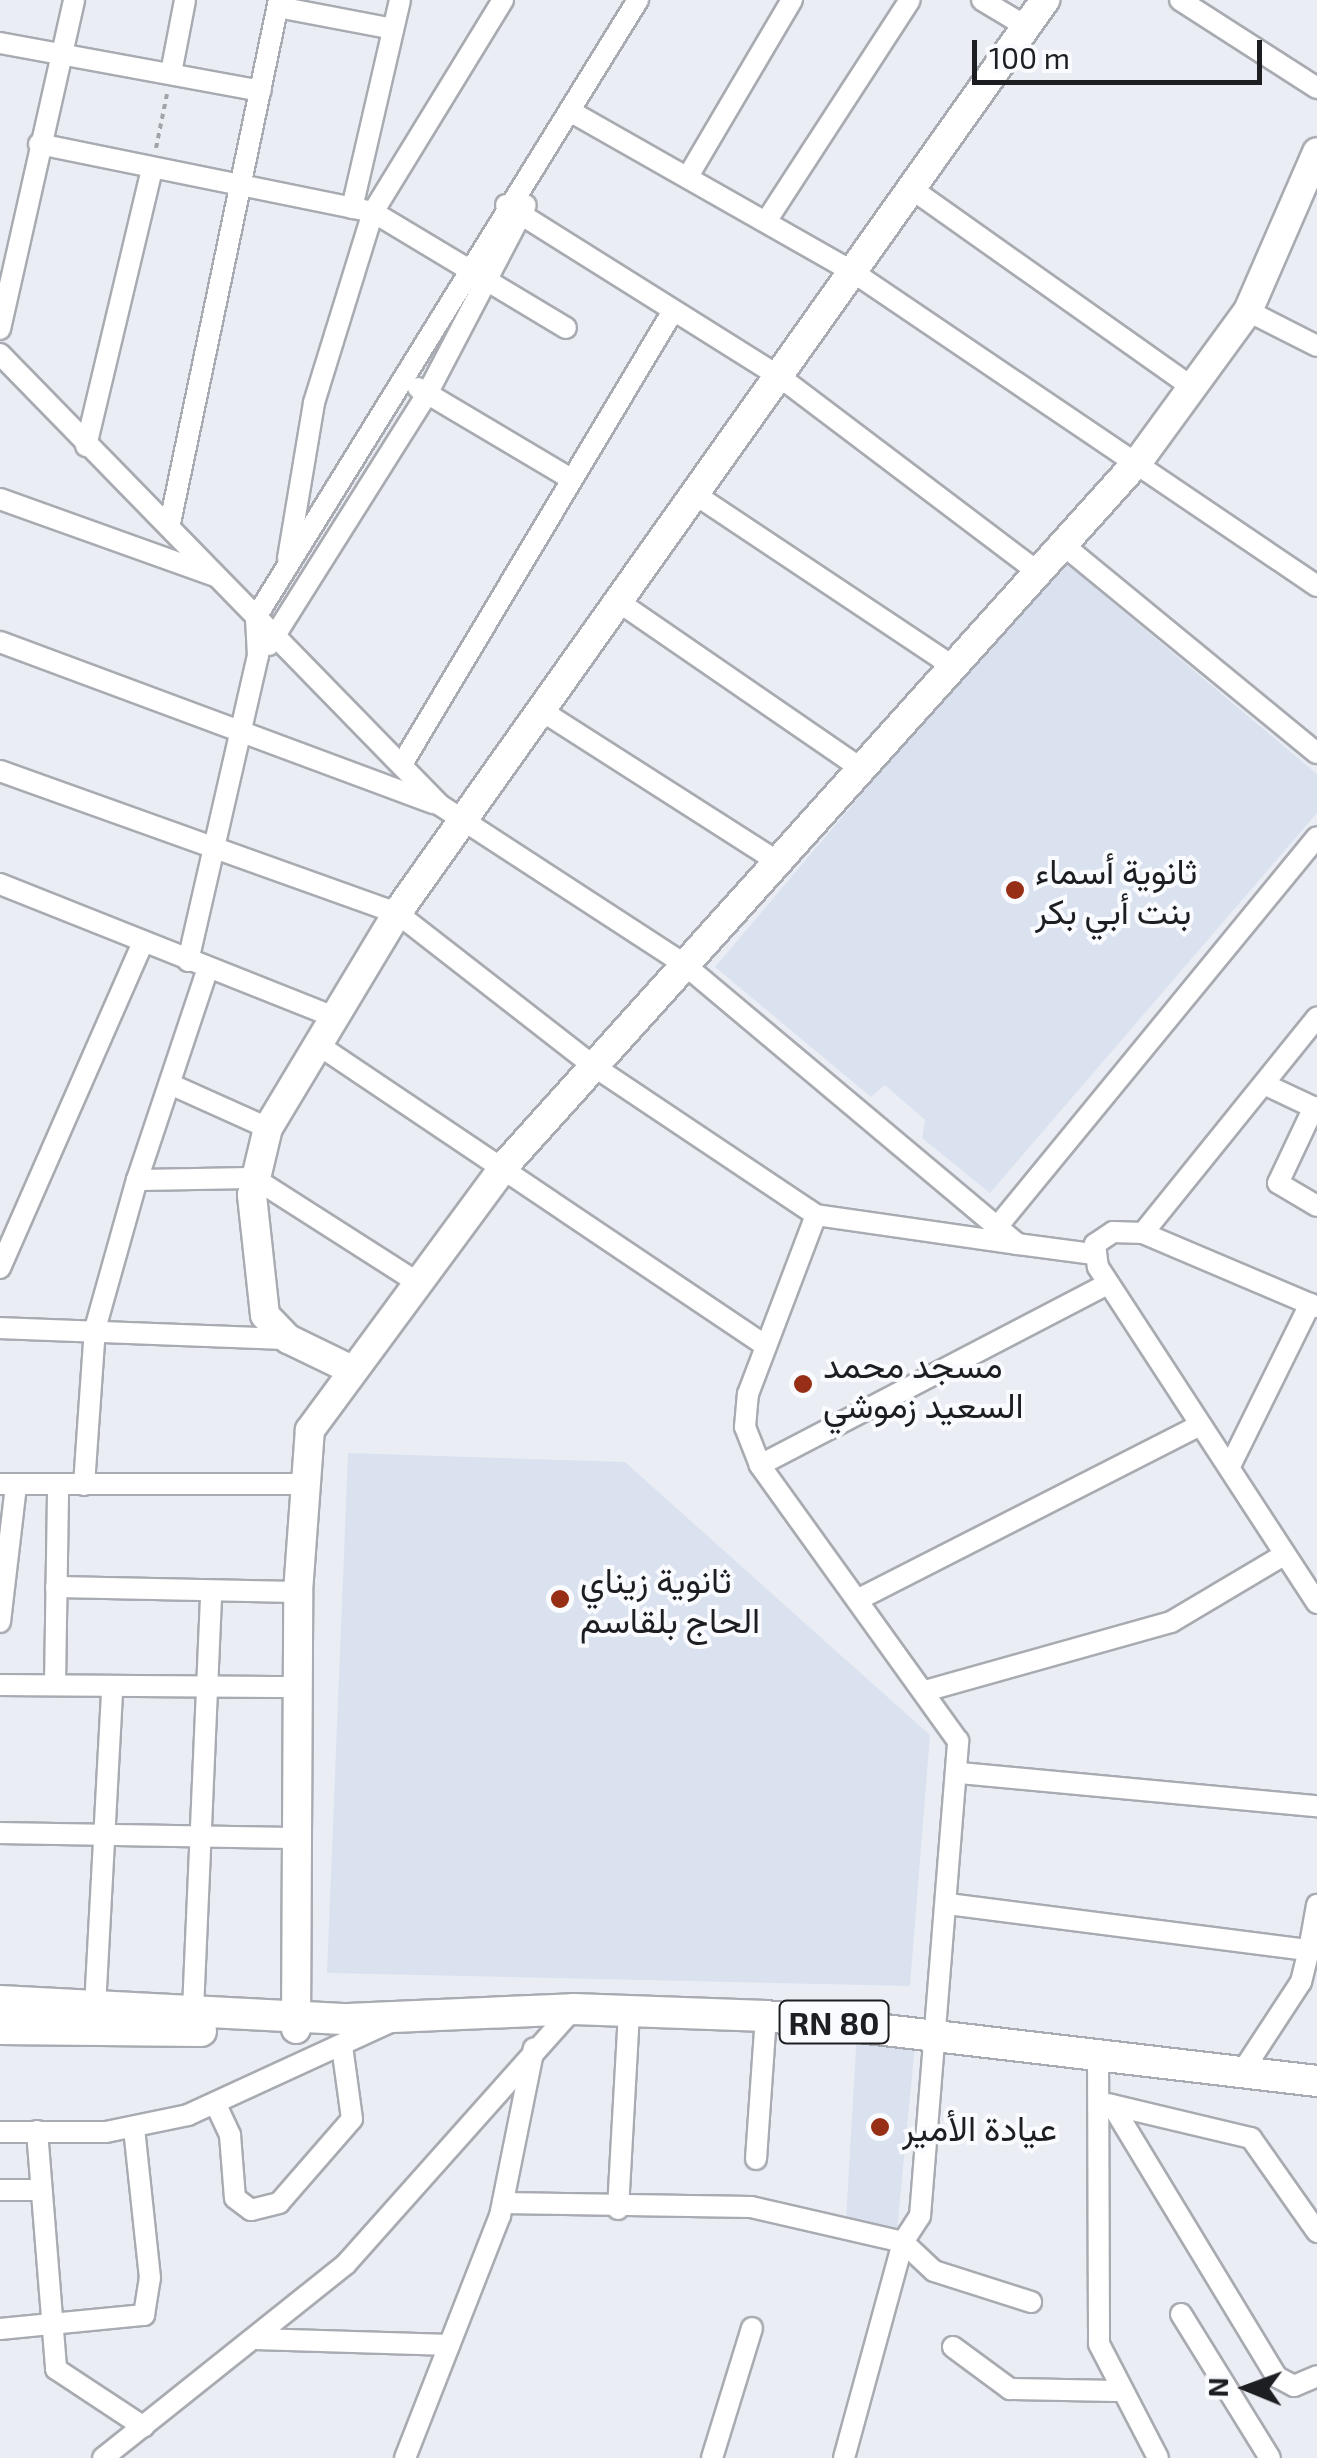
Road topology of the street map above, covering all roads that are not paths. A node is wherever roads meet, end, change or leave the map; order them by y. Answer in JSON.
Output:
{"nodes":[{"id":1,"x":74,"y":0,"type":"edge"},
{"id":2,"x":185,"y":0,"type":"edge"},
{"id":3,"x":400,"y":0,"type":"edge"},
{"id":4,"x":503,"y":0,"type":"edge"},
{"id":5,"x":638,"y":0,"type":"edge"},
{"id":6,"x":792,"y":0,"type":"edge"},
{"id":7,"x":910,"y":0,"type":"edge"},
{"id":8,"x":982,"y":0,"type":"edge"},
{"id":9,"x":1045,"y":0,"type":"edge"},
{"id":10,"x":1180,"y":0,"type":"edge"},
{"id":11,"x":279,"y":3,"type":"edge"},
{"id":12,"x":1027,"y":27,"type":"junction"},
{"id":13,"x":393,"y":29,"type":"junction"},
{"id":14,"x":0,"y":43,"type":"edge"},
{"id":15,"x":61,"y":53,"type":"junction"},
{"id":16,"x":171,"y":72,"type":"junction"},
{"id":17,"x":1317,"y":88,"type":"edge"},
{"id":18,"x":260,"y":91,"type":"junction"},
{"id":19,"x":575,"y":114,"type":"junction"},
{"id":20,"x":40,"y":144,"type":"junction"},
{"id":21,"x":1317,"y":152,"type":"edge"},
{"id":22,"x":152,"y":168,"type":"junction"},
{"id":23,"x":690,"y":173,"type":"junction"},
{"id":24,"x":242,"y":186,"type":"junction"},
{"id":25,"x":912,"y":189,"type":"junction"},
{"id":26,"x":352,"y":208,"type":"junction"},
{"id":27,"x":516,"y":210,"type":"junction"},
{"id":28,"x":373,"y":212,"type":"junction"},
{"id":29,"x":766,"y":220,"type":"junction"},
{"id":30,"x":468,"y":271,"type":"junction"},
{"id":31,"x":853,"y":272,"type":"junction"},
{"id":32,"x":487,"y":282,"type":"junction"},
{"id":33,"x":1248,"y":311,"type":"junction"},
{"id":34,"x":673,"y":312,"type":"junction"},
{"id":35,"x":0,"y":328,"type":"edge"},
{"id":36,"x":566,"y":328,"type":"dead end"},
{"id":37,"x":1317,"y":346,"type":"edge"},
{"id":38,"x":0,"y":354,"type":"edge"},
{"id":39,"x":780,"y":378,"type":"junction"},
{"id":40,"x":406,"y":380,"type":"junction"},
{"id":41,"x":1194,"y":389,"type":"junction"},
{"id":42,"x":426,"y":394,"type":"junction"},
{"id":43,"x":86,"y":446,"type":"junction"},
{"id":44,"x":1140,"y":459,"type":"junction"},
{"id":45,"x":572,"y":478,"type":"junction"},
{"id":46,"x":693,"y":493,"type":"junction"},
{"id":47,"x":0,"y":499,"type":"edge"},
{"id":48,"x":170,"y":522,"type":"junction"},
{"id":49,"x":1061,"y":543,"type":"junction"},
{"id":50,"x":287,"y":568,"type":"junction"},
{"id":51,"x":1034,"y":570,"type":"junction"},
{"id":52,"x":217,"y":577,"type":"junction"},
{"id":53,"x":1317,"y":586,"type":"edge"},
{"id":54,"x":616,"y":600,"type":"junction"},
{"id":55,"x":256,"y":616,"type":"junction"},
{"id":56,"x":276,"y":636,"type":"junction"},
{"id":57,"x":0,"y":642,"type":"edge"},
{"id":58,"x":258,"y":656,"type":"junction"},
{"id":59,"x":950,"y":664,"type":"junction"},
{"id":60,"x":542,"y":710,"type":"junction"},
{"id":61,"x":240,"y":726,"type":"junction"},
{"id":62,"x":1317,"y":753,"type":"edge"},
{"id":63,"x":402,"y":764,"type":"junction"},
{"id":64,"x":860,"y":768,"type":"junction"},
{"id":65,"x":0,"y":771,"type":"edge"},
{"id":66,"x":452,"y":813,"type":"junction"},
{"id":67,"x":1317,"y":837,"type":"edge"},
{"id":68,"x":209,"y":849,"type":"junction"},
{"id":69,"x":778,"y":862,"type":"junction"},
{"id":70,"x":0,"y":884,"type":"edge"},
{"id":71,"x":397,"y":913,"type":"junction"},
{"id":72,"x":143,"y":943,"type":"junction"},
{"id":73,"x":198,"y":964,"type":"junction"},
{"id":74,"x":685,"y":964,"type":"junction"},
{"id":75,"x":332,"y":1016,"type":"junction"},
{"id":76,"x":1317,"y":1018,"type":"edge"},
{"id":77,"x":317,"y":1044,"type":"junction"},
{"id":78,"x":595,"y":1067,"type":"junction"},
{"id":79,"x":170,"y":1084,"type":"junction"},
{"id":80,"x":1266,"y":1085,"type":"junction"},
{"id":81,"x":1316,"y":1108,"type":"edge"},
{"id":82,"x":268,"y":1128,"type":"junction"},
{"id":83,"x":506,"y":1164,"type":"junction"},
{"id":84,"x":254,"y":1178,"type":"junction"},
{"id":85,"x":138,"y":1180,"type":"junction"},
{"id":86,"x":1317,"y":1206,"type":"edge"},
{"id":87,"x":816,"y":1214,"type":"junction"},
{"id":88,"x":997,"y":1227,"type":"junction"},
{"id":89,"x":1143,"y":1233,"type":"junction"},
{"id":90,"x":1017,"y":1244,"type":"junction"},
{"id":91,"x":1093,"y":1254,"type":"junction"},
{"id":92,"x":0,"y":1268,"type":"edge"},
{"id":93,"x":412,"y":1280,"type":"junction"},
{"id":94,"x":1108,"y":1284,"type":"junction"},
{"id":95,"x":1314,"y":1305,"type":"edge"},
{"id":96,"x":0,"y":1328,"type":"edge"},
{"id":97,"x":95,"y":1329,"type":"junction"},
{"id":98,"x":288,"y":1339,"type":"junction"},
{"id":99,"x":763,"y":1344,"type":"junction"},
{"id":100,"x":350,"y":1369,"type":"junction"},
{"id":101,"x":1200,"y":1425,"type":"junction"},
{"id":102,"x":760,"y":1465,"type":"junction"},
{"id":103,"x":1230,"y":1466,"type":"junction"},
{"id":104,"x":8,"y":1484,"type":"edge"},
{"id":105,"x":301,"y":1484,"type":"junction"},
{"id":106,"x":58,"y":1486,"type":"junction"},
{"id":107,"x":84,"y":1486,"type":"junction"},
{"id":108,"x":1284,"y":1554,"type":"junction"},
{"id":109,"x":3,"y":1565,"type":"edge"},
{"id":110,"x":56,"y":1587,"type":"junction"},
{"id":111,"x":210,"y":1591,"type":"junction"},
{"id":112,"x":298,"y":1592,"type":"junction"},
{"id":113,"x":857,"y":1600,"type":"junction"},
{"id":114,"x":1317,"y":1603,"type":"edge"},
{"id":115,"x":0,"y":1622,"type":"edge"},
{"id":116,"x":0,"y":1685,"type":"edge"},
{"id":117,"x":56,"y":1685,"type":"junction"},
{"id":118,"x":300,"y":1687,"type":"junction"},
{"id":119,"x":112,"y":1689,"type":"junction"},
{"id":120,"x":929,"y":1690,"type":"junction"},
{"id":121,"x":207,"y":1691,"type":"junction"},
{"id":122,"x":959,"y":1774,"type":"junction"},
{"id":123,"x":1317,"y":1806,"type":"edge"},
{"id":124,"x":0,"y":1833,"type":"edge"},
{"id":125,"x":107,"y":1834,"type":"junction"},
{"id":126,"x":205,"y":1837,"type":"junction"},
{"id":127,"x":297,"y":1838,"type":"junction"},
{"id":128,"x":948,"y":1904,"type":"junction"},
{"id":129,"x":1317,"y":1905,"type":"edge"},
{"id":130,"x":1309,"y":1950,"type":"junction"},
{"id":131,"x":0,"y":2002,"type":"edge"},
{"id":132,"x":95,"y":2007,"type":"junction"},
{"id":133,"x":193,"y":2010,"type":"junction"},
{"id":134,"x":573,"y":2010,"type":"junction"},
{"id":135,"x":629,"y":2012,"type":"junction"},
{"id":136,"x":766,"y":2016,"type":"junction"},
{"id":137,"x":296,"y":2022,"type":"junction"},
{"id":138,"x":0,"y":2029,"type":"edge"},
{"id":139,"x":941,"y":2030,"type":"junction"},
{"id":140,"x":345,"y":2032,"type":"junction"},
{"id":141,"x":535,"y":2046,"type":"junction"},
{"id":142,"x":1098,"y":2050,"type":"junction"},
{"id":143,"x":1242,"y":2072,"type":"junction"},
{"id":144,"x":1317,"y":2081,"type":"edge"},
{"id":145,"x":1106,"y":2104,"type":"junction"},
{"id":146,"x":217,"y":2106,"type":"junction"},
{"id":147,"x":134,"y":2129,"type":"junction"},
{"id":148,"x":0,"y":2132,"type":"edge"},
{"id":149,"x":37,"y":2132,"type":"junction"},
{"id":150,"x":756,"y":2159,"type":"dead end"},
{"id":151,"x":0,"y":2190,"type":"edge"},
{"id":152,"x":38,"y":2190,"type":"junction"},
{"id":153,"x":503,"y":2204,"type":"junction"},
{"id":154,"x":618,"y":2209,"type":"junction"},
{"id":155,"x":1317,"y":2232,"type":"edge"},
{"id":156,"x":903,"y":2242,"type":"junction"},
{"id":157,"x":1032,"y":2302,"type":"dead end"},
{"id":158,"x":1181,"y":2314,"type":"dead end"},
{"id":159,"x":46,"y":2325,"type":"junction"},
{"id":160,"x":752,"y":2328,"type":"dead end"},
{"id":161,"x":0,"y":2329,"type":"edge"},
{"id":162,"x":257,"y":2339,"type":"junction"},
{"id":163,"x":449,"y":2346,"type":"junction"},
{"id":164,"x":953,"y":2346,"type":"dead end"},
{"id":165,"x":1317,"y":2376,"type":"edge"},
{"id":166,"x":1119,"y":2391,"type":"junction"},
{"id":167,"x":144,"y":2427,"type":"junction"},
{"id":168,"x":112,"y":2455,"type":"edge"},
{"id":169,"x":406,"y":2458,"type":"edge"},
{"id":170,"x":712,"y":2458,"type":"edge"},
{"id":171,"x":844,"y":2458,"type":"edge"},
{"id":172,"x":1158,"y":2458,"type":"edge"},
{"id":173,"x":1270,"y":2458,"type":"edge"}],
"edges":[{"from":1,"to":15,"type":"street"},
{"from":2,"to":16,"type":"street"},
{"from":3,"to":13,"type":"street"},
{"from":4,"to":28,"type":"street"},
{"from":5,"to":19,"type":"street"},
{"from":6,"to":23,"type":"street"},
{"from":7,"to":29,"type":"street"},
{"from":8,"to":12,"type":"street"},
{"from":9,"to":12,"type":"main road"},
{"from":10,"to":17,"type":"street"},
{"from":11,"to":13,"type":"street"},
{"from":11,"to":18,"type":"street"},
{"from":12,"to":25,"type":"main road"},
{"from":13,"to":26,"type":"street"},
{"from":14,"to":15,"type":"street"},
{"from":15,"to":16,"type":"street"},
{"from":15,"to":20,"type":"street"},
{"from":16,"to":18,"type":"street"},
{"from":18,"to":24,"type":"street"},
{"from":19,"to":23,"type":"street"},
{"from":19,"to":27,"type":"street"},
{"from":20,"to":22,"type":"street"},
{"from":20,"to":35,"type":"street"},
{"from":21,"to":33,"type":"main road"},
{"from":22,"to":24,"type":"street"},
{"from":22,"to":43,"type":"street"},
{"from":23,"to":29,"type":"street"},
{"from":24,"to":26,"type":"street"},
{"from":24,"to":48,"type":"street"},
{"from":25,"to":31,"type":"main road"},
{"from":25,"to":41,"type":"street"},
{"from":26,"to":28,"type":"street"},
{"from":27,"to":30,"type":"street"},
{"from":27,"to":32,"type":"street"},
{"from":27,"to":34,"type":"street"},
{"from":28,"to":30,"type":"street"},
{"from":28,"to":50,"type":"street"},
{"from":29,"to":31,"type":"street"},
{"from":30,"to":32,"type":"street"},
{"from":30,"to":40,"type":"street"},
{"from":31,"to":39,"type":"main road"},
{"from":31,"to":44,"type":"street"},
{"from":32,"to":36,"type":"street"},
{"from":32,"to":42,"type":"street"},
{"from":33,"to":37,"type":"street"},
{"from":33,"to":41,"type":"main road"},
{"from":34,"to":39,"type":"street"},
{"from":34,"to":45,"type":"street"},
{"from":38,"to":43,"type":"street"},
{"from":39,"to":46,"type":"main road"},
{"from":39,"to":51,"type":"street"},
{"from":40,"to":42,"type":"street"},
{"from":40,"to":50,"type":"street"},
{"from":41,"to":44,"type":"main road"},
{"from":42,"to":45,"type":"street"},
{"from":42,"to":56,"type":"street"},
{"from":43,"to":48,"type":"street"},
{"from":44,"to":49,"type":"main road"},
{"from":44,"to":53,"type":"street"},
{"from":45,"to":63,"type":"street"},
{"from":46,"to":54,"type":"main road"},
{"from":46,"to":59,"type":"street"},
{"from":47,"to":52,"type":"street"},
{"from":48,"to":52,"type":"street"},
{"from":49,"to":51,"type":"main road"},
{"from":49,"to":62,"type":"street"},
{"from":50,"to":55,"type":"street"},
{"from":51,"to":59,"type":"main road"},
{"from":52,"to":55,"type":"street"},
{"from":54,"to":60,"type":"main road"},
{"from":54,"to":64,"type":"street"},
{"from":55,"to":56,"type":"street"},
{"from":55,"to":58,"type":"street"},
{"from":56,"to":58,"type":"street"},
{"from":56,"to":63,"type":"street"},
{"from":57,"to":61,"type":"street"},
{"from":58,"to":61,"type":"street"},
{"from":59,"to":64,"type":"main road"},
{"from":60,"to":66,"type":"main road"},
{"from":60,"to":69,"type":"street"},
{"from":61,"to":66,"type":"street"},
{"from":61,"to":68,"type":"street"},
{"from":63,"to":66,"type":"street"},
{"from":64,"to":69,"type":"main road"},
{"from":65,"to":68,"type":"street"},
{"from":66,"to":71,"type":"main road"},
{"from":66,"to":74,"type":"street"},
{"from":67,"to":88,"type":"street"},
{"from":68,"to":71,"type":"street"},
{"from":68,"to":73,"type":"street"},
{"from":69,"to":74,"type":"main road"},
{"from":70,"to":72,"type":"street"},
{"from":71,"to":75,"type":"main road"},
{"from":71,"to":78,"type":"street"},
{"from":72,"to":73,"type":"street"},
{"from":72,"to":92,"type":"street"},
{"from":73,"to":75,"type":"street"},
{"from":73,"to":79,"type":"street"},
{"from":74,"to":78,"type":"main road"},
{"from":74,"to":88,"type":"street"},
{"from":75,"to":77,"type":"main road"},
{"from":76,"to":80,"type":"street"},
{"from":77,"to":82,"type":"main road"},
{"from":77,"to":83,"type":"street"},
{"from":78,"to":83,"type":"main road"},
{"from":78,"to":87,"type":"street"},
{"from":79,"to":82,"type":"street"},
{"from":79,"to":85,"type":"street"},
{"from":80,"to":81,"type":"street"},
{"from":80,"to":89,"type":"street"},
{"from":81,"to":86,"type":"street"},
{"from":82,"to":84,"type":"main road"},
{"from":83,"to":93,"type":"main road"},
{"from":83,"to":99,"type":"street"},
{"from":84,"to":85,"type":"street"},
{"from":84,"to":93,"type":"street"},
{"from":84,"to":98,"type":"main road"},
{"from":85,"to":97,"type":"street"},
{"from":87,"to":90,"type":"street"},
{"from":87,"to":99,"type":"street"},
{"from":88,"to":90,"type":"street"},
{"from":89,"to":91,"type":"street"},
{"from":89,"to":95,"type":"street"},
{"from":90,"to":91,"type":"street"},
{"from":91,"to":94,"type":"street"},
{"from":93,"to":100,"type":"main road"},
{"from":94,"to":101,"type":"street"},
{"from":94,"to":102,"type":"street"},
{"from":95,"to":103,"type":"street"},
{"from":96,"to":97,"type":"street"},
{"from":97,"to":98,"type":"street"},
{"from":97,"to":107,"type":"street"},
{"from":98,"to":100,"type":"main road"},
{"from":99,"to":102,"type":"street"},
{"from":100,"to":105,"type":"main road"},
{"from":101,"to":103,"type":"street"},
{"from":101,"to":113,"type":"street"},
{"from":102,"to":113,"type":"street"},
{"from":103,"to":108,"type":"street"},
{"from":104,"to":106,"type":"street"},
{"from":104,"to":109,"type":"street"},
{"from":105,"to":107,"type":"street"},
{"from":105,"to":112,"type":"main road"},
{"from":106,"to":107,"type":"street"},
{"from":106,"to":110,"type":"street"},
{"from":108,"to":114,"type":"street"},
{"from":108,"to":120,"type":"street"},
{"from":109,"to":115,"type":"street"},
{"from":110,"to":111,"type":"street"},
{"from":110,"to":117,"type":"street"},
{"from":111,"to":112,"type":"street"},
{"from":111,"to":121,"type":"street"},
{"from":112,"to":118,"type":"main road"},
{"from":113,"to":120,"type":"street"},
{"from":116,"to":117,"type":"street"},
{"from":117,"to":119,"type":"street"},
{"from":118,"to":121,"type":"street"},
{"from":118,"to":127,"type":"main road"},
{"from":119,"to":121,"type":"street"},
{"from":119,"to":125,"type":"street"},
{"from":120,"to":122,"type":"street"},
{"from":121,"to":126,"type":"street"},
{"from":122,"to":123,"type":"street"},
{"from":122,"to":128,"type":"street"},
{"from":124,"to":125,"type":"street"},
{"from":125,"to":126,"type":"street"},
{"from":125,"to":132,"type":"street"},
{"from":126,"to":127,"type":"street"},
{"from":126,"to":133,"type":"street"},
{"from":127,"to":137,"type":"main road"},
{"from":128,"to":130,"type":"street"},
{"from":128,"to":139,"type":"street"},
{"from":129,"to":130,"type":"street"},
{"from":130,"to":143,"type":"street"},
{"from":131,"to":132,"type":"main road","number":"RN 80"},
{"from":132,"to":133,"type":"main road","number":"RN 80"},
{"from":133,"to":137,"type":"main road","number":"RN 80"},
{"from":134,"to":135,"type":"main road","number":"RN 80"},
{"from":134,"to":140,"type":"main road","number":"RN 80"},
{"from":134,"to":141,"type":"street"},
{"from":135,"to":136,"type":"main road","number":"RN 80"},
{"from":135,"to":154,"type":"street"},
{"from":136,"to":139,"type":"main road","number":"RN 80"},
{"from":136,"to":150,"type":"street"},
{"from":137,"to":138,"type":"main road","number":"RN 80"},
{"from":137,"to":140,"type":"main road","number":"RN 80"},
{"from":139,"to":142,"type":"main road","number":"RN 80"},
{"from":139,"to":156,"type":"street"},
{"from":140,"to":146,"type":"street"},
{"from":140,"to":146,"type":"street"},
{"from":141,"to":153,"type":"street"},
{"from":141,"to":162,"type":"street"},
{"from":142,"to":143,"type":"main road","number":"RN 80"},
{"from":142,"to":145,"type":"street"},
{"from":143,"to":144,"type":"main road","number":"RN 80"},
{"from":145,"to":155,"type":"street"},
{"from":145,"to":165,"type":"street"},
{"from":145,"to":166,"type":"street"},
{"from":146,"to":147,"type":"street"},
{"from":147,"to":149,"type":"street"},
{"from":147,"to":159,"type":"street"},
{"from":148,"to":149,"type":"street"},
{"from":149,"to":152,"type":"street"},
{"from":151,"to":152,"type":"street"},
{"from":152,"to":159,"type":"street"},
{"from":153,"to":154,"type":"street"},
{"from":153,"to":163,"type":"street"},
{"from":154,"to":156,"type":"street"},
{"from":156,"to":157,"type":"street"},
{"from":156,"to":171,"type":"street"},
{"from":158,"to":173,"type":"street"},
{"from":159,"to":161,"type":"street"},
{"from":159,"to":167,"type":"street"},
{"from":160,"to":170,"type":"street"},
{"from":162,"to":163,"type":"street"},
{"from":162,"to":167,"type":"street"},
{"from":163,"to":169,"type":"street"},
{"from":164,"to":166,"type":"street"},
{"from":166,"to":172,"type":"street"},
{"from":167,"to":168,"type":"street"}]}
